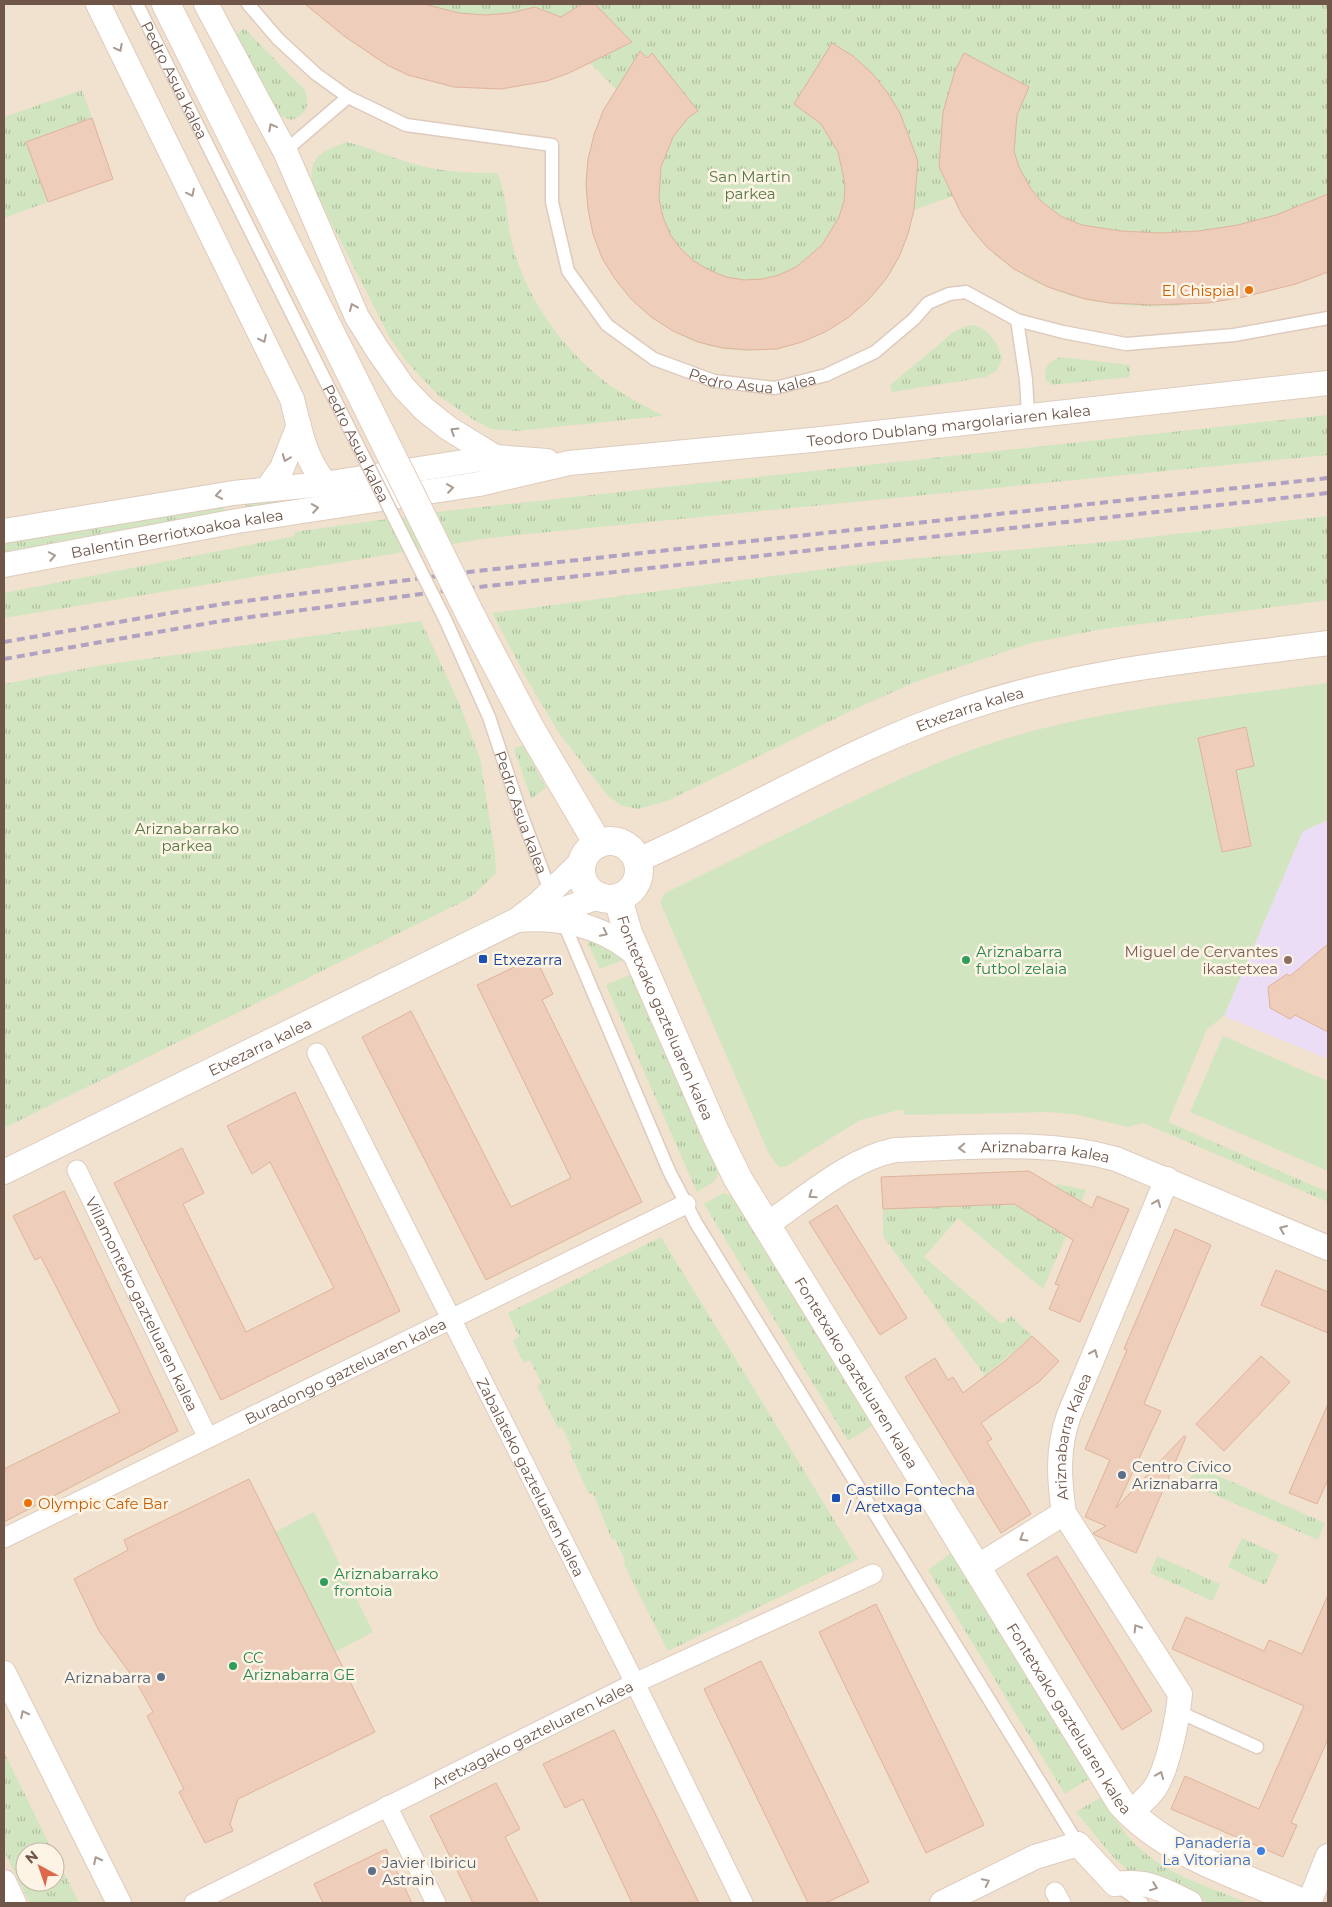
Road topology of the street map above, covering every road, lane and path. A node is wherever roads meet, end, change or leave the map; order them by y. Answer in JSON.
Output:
{"nodes":[{"id":1,"x":137,"y":4,"type":"edge"},
{"id":2,"x":166,"y":4,"type":"edge"},
{"id":3,"x":206,"y":4,"type":"edge"},
{"id":4,"x":248,"y":4,"type":"edge"},
{"id":5,"x":98,"y":7,"type":"edge"},
{"id":6,"x":348,"y":97,"type":"junction"},
{"id":7,"x":285,"y":151,"type":"junction"},
{"id":8,"x":1328,"y":318,"type":"edge"},
{"id":9,"x":1017,"y":320,"type":"junction"},
{"id":10,"x":331,"y":362,"type":"junction"},
{"id":11,"x":1328,"y":383,"type":"edge"},
{"id":12,"x":1028,"y":415,"type":"junction"},
{"id":13,"x":298,"y":425,"type":"junction"},
{"id":14,"x":495,"y":457,"type":"junction"},
{"id":15,"x":569,"y":463,"type":"junction"},
{"id":16,"x":324,"y":484,"type":"junction"},
{"id":17,"x":267,"y":489,"type":"junction"},
{"id":18,"x":350,"y":503,"type":"junction"},
{"id":19,"x":4,"y":531,"type":"edge"},
{"id":20,"x":4,"y":565,"type":"edge"},
{"id":21,"x":1328,"y":643,"type":"edge"},
{"id":22,"x":590,"y":853,"type":"junction"},
{"id":23,"x":638,"y":860,"type":"junction"},
{"id":24,"x":608,"y":898,"type":"junction"},
{"id":25,"x":545,"y":913,"type":"junction"},
{"id":26,"x":639,"y":957,"type":"junction"},
{"id":27,"x":317,"y":1053,"type":"dead end"},
{"id":28,"x":77,"y":1170,"type":"dead end"},
{"id":29,"x":4,"y":1172,"type":"edge"},
{"id":30,"x":1167,"y":1179,"type":"junction"},
{"id":31,"x":686,"y":1204,"type":"junction"},
{"id":32,"x":766,"y":1225,"type":"junction"},
{"id":33,"x":1328,"y":1248,"type":"edge"},
{"id":34,"x":450,"y":1320,"type":"junction"},
{"id":35,"x":208,"y":1438,"type":"junction"},
{"id":36,"x":1064,"y":1513,"type":"junction"},
{"id":37,"x":4,"y":1538,"type":"edge"},
{"id":38,"x":977,"y":1567,"type":"junction"},
{"id":39,"x":873,"y":1574,"type":"dead end"},
{"id":40,"x":4,"y":1673,"type":"edge"},
{"id":41,"x":635,"y":1683,"type":"junction"},
{"id":42,"x":1178,"y":1712,"type":"junction"},
{"id":43,"x":1257,"y":1747,"type":"dead end"},
{"id":44,"x":387,"y":1806,"type":"junction"},
{"id":45,"x":1130,"y":1813,"type":"junction"},
{"id":46,"x":1078,"y":1844,"type":"junction"},
{"id":47,"x":1328,"y":1856,"type":"edge"},
{"id":48,"x":4,"y":1882,"type":"edge"},
{"id":49,"x":1115,"y":1884,"type":"junction"},
{"id":50,"x":14,"y":1903,"type":"edge"},
{"id":51,"x":119,"y":1903,"type":"edge"},
{"id":52,"x":194,"y":1903,"type":"edge"},
{"id":53,"x":436,"y":1903,"type":"edge"},
{"id":54,"x":743,"y":1903,"type":"edge"},
{"id":55,"x":942,"y":1903,"type":"edge"},
{"id":56,"x":1142,"y":1903,"type":"edge"},
{"id":57,"x":1190,"y":1903,"type":"edge"},
{"id":58,"x":1302,"y":1903,"type":"edge"},
{"id":59,"x":1309,"y":1903,"type":"edge"}],
"edges":[{"from":1,"to":10,"type":"lane","name":"Pedro Asua kalea"},
{"from":2,"to":10,"type":"main road","name":"Pedro Asua kalea"},
{"from":7,"to":3,"type":"street","one_way":true},
{"from":4,"to":6,"type":"lane","name":"Pedro Asua kalea"},
{"from":5,"to":13,"type":"street","one_way":true},
{"from":6,"to":7,"type":"lane"},
{"from":6,"to":9,"type":"lane","name":"Pedro Asua kalea"},
{"from":14,"to":7,"type":"street","one_way":true},
{"from":8,"to":9,"type":"lane"},
{"from":9,"to":12,"type":"lane"},
{"from":10,"to":22,"type":"main road","name":"Pedro Asua kalea","bridge":true},
{"from":10,"to":25,"type":"lane","name":"Pedro Asua kalea","bridge":true},
{"from":11,"to":12,"type":"street","name":"Teodoro Dublang margolariaren kalea"},
{"from":12,"to":15,"type":"street","name":"Teodoro Dublang margolariaren kalea"},
{"from":13,"to":16,"type":"street"},
{"from":13,"to":17,"type":"street","one_way":true},
{"from":14,"to":15,"type":"street","name":"Teodoro Dublang margolariaren kalea"},
{"from":14,"to":16,"type":"street","name":"Teodoro Dublang margolariaren kalea"},
{"from":18,"to":15,"type":"street","name":"Teodoro Dublang margolariaren kalea","one_way":true},
{"from":16,"to":17,"type":"street","name":"Balentin Berriotxoakoa kalea"},
{"from":16,"to":18,"type":"street"},
{"from":17,"to":19,"type":"street","name":"Balentin Berriotxoakoa kalea","one_way":true},
{"from":20,"to":18,"type":"street","name":"Balentin Berriotxoakoa kalea","one_way":true},
{"from":21,"to":23,"type":"street","name":"Etxezarra kalea"},
{"from":22,"to":23,"type":"main road"},
{"from":22,"to":24,"type":"main road"},
{"from":22,"to":25,"type":"street","name":"Etxezarra kalea"},
{"from":23,"to":24,"type":"main road"},
{"from":24,"to":25,"type":"street","name":"Etxezarra kalea"},
{"from":24,"to":26,"type":"main road","name":"Fontetxako gazteluaren kalea"},
{"from":25,"to":26,"type":"street","one_way":true},
{"from":25,"to":29,"type":"street","name":"Etxezarra kalea"},
{"from":25,"to":31,"type":"lane"},
{"from":26,"to":32,"type":"main road","name":"Fontetxako gazteluaren kalea"},
{"from":27,"to":34,"type":"street","name":"Zabalateko gazteluaren kalea"},
{"from":28,"to":35,"type":"street","name":"Villamonteko gazteluaren kalea"},
{"from":30,"to":32,"type":"street","name":"Ariznabarra kalea","one_way":true},
{"from":33,"to":30,"type":"street","name":"Ariznabarra kalea","one_way":true},
{"from":36,"to":30,"type":"street","name":"Ariznabarra Kalea","one_way":true},
{"from":31,"to":34,"type":"street","name":"Buradongo gazteluaren kalea"},
{"from":31,"to":46,"type":"lane"},
{"from":32,"to":38,"type":"main road","name":"Fontetxako gazteluaren kalea"},
{"from":34,"to":35,"type":"street","name":"Buradongo gazteluaren kalea"},
{"from":34,"to":41,"type":"street","name":"Zabalateko gazteluaren kalea"},
{"from":35,"to":37,"type":"street","name":"Buradongo gazteluaren kalea"},
{"from":36,"to":38,"type":"street","one_way":true},
{"from":42,"to":36,"type":"street","name":"Ariznabarra Kalea","one_way":true},
{"from":38,"to":45,"type":"main road","name":"Fontetxako gazteluaren kalea"},
{"from":39,"to":41,"type":"street","name":"Aretxagako gazteluaren kalea"},
{"from":51,"to":40,"type":"street","one_way":true},
{"from":41,"to":44,"type":"street","name":"Aretxagako gazteluaren kalea"},
{"from":41,"to":54,"type":"street","name":"Zabalateko gazteluaren kalea"},
{"from":42,"to":43,"type":"lane"},
{"from":45,"to":42,"type":"street","name":"Ariznabarra Kalea","one_way":true},
{"from":44,"to":52,"type":"street","name":"Aretxagako gazteluaren kalea"},
{"from":44,"to":53,"type":"street"},
{"from":45,"to":58,"type":"main road","name":"Fontetxako gazteluaren kalea"},
{"from":46,"to":49,"type":"street"},
{"from":55,"to":46,"type":"street","one_way":true},
{"from":47,"to":59,"type":"street"},
{"from":48,"to":50,"type":"street"},
{"from":49,"to":56,"type":"lane"},
{"from":49,"to":57,"type":"street","one_way":true}]}
